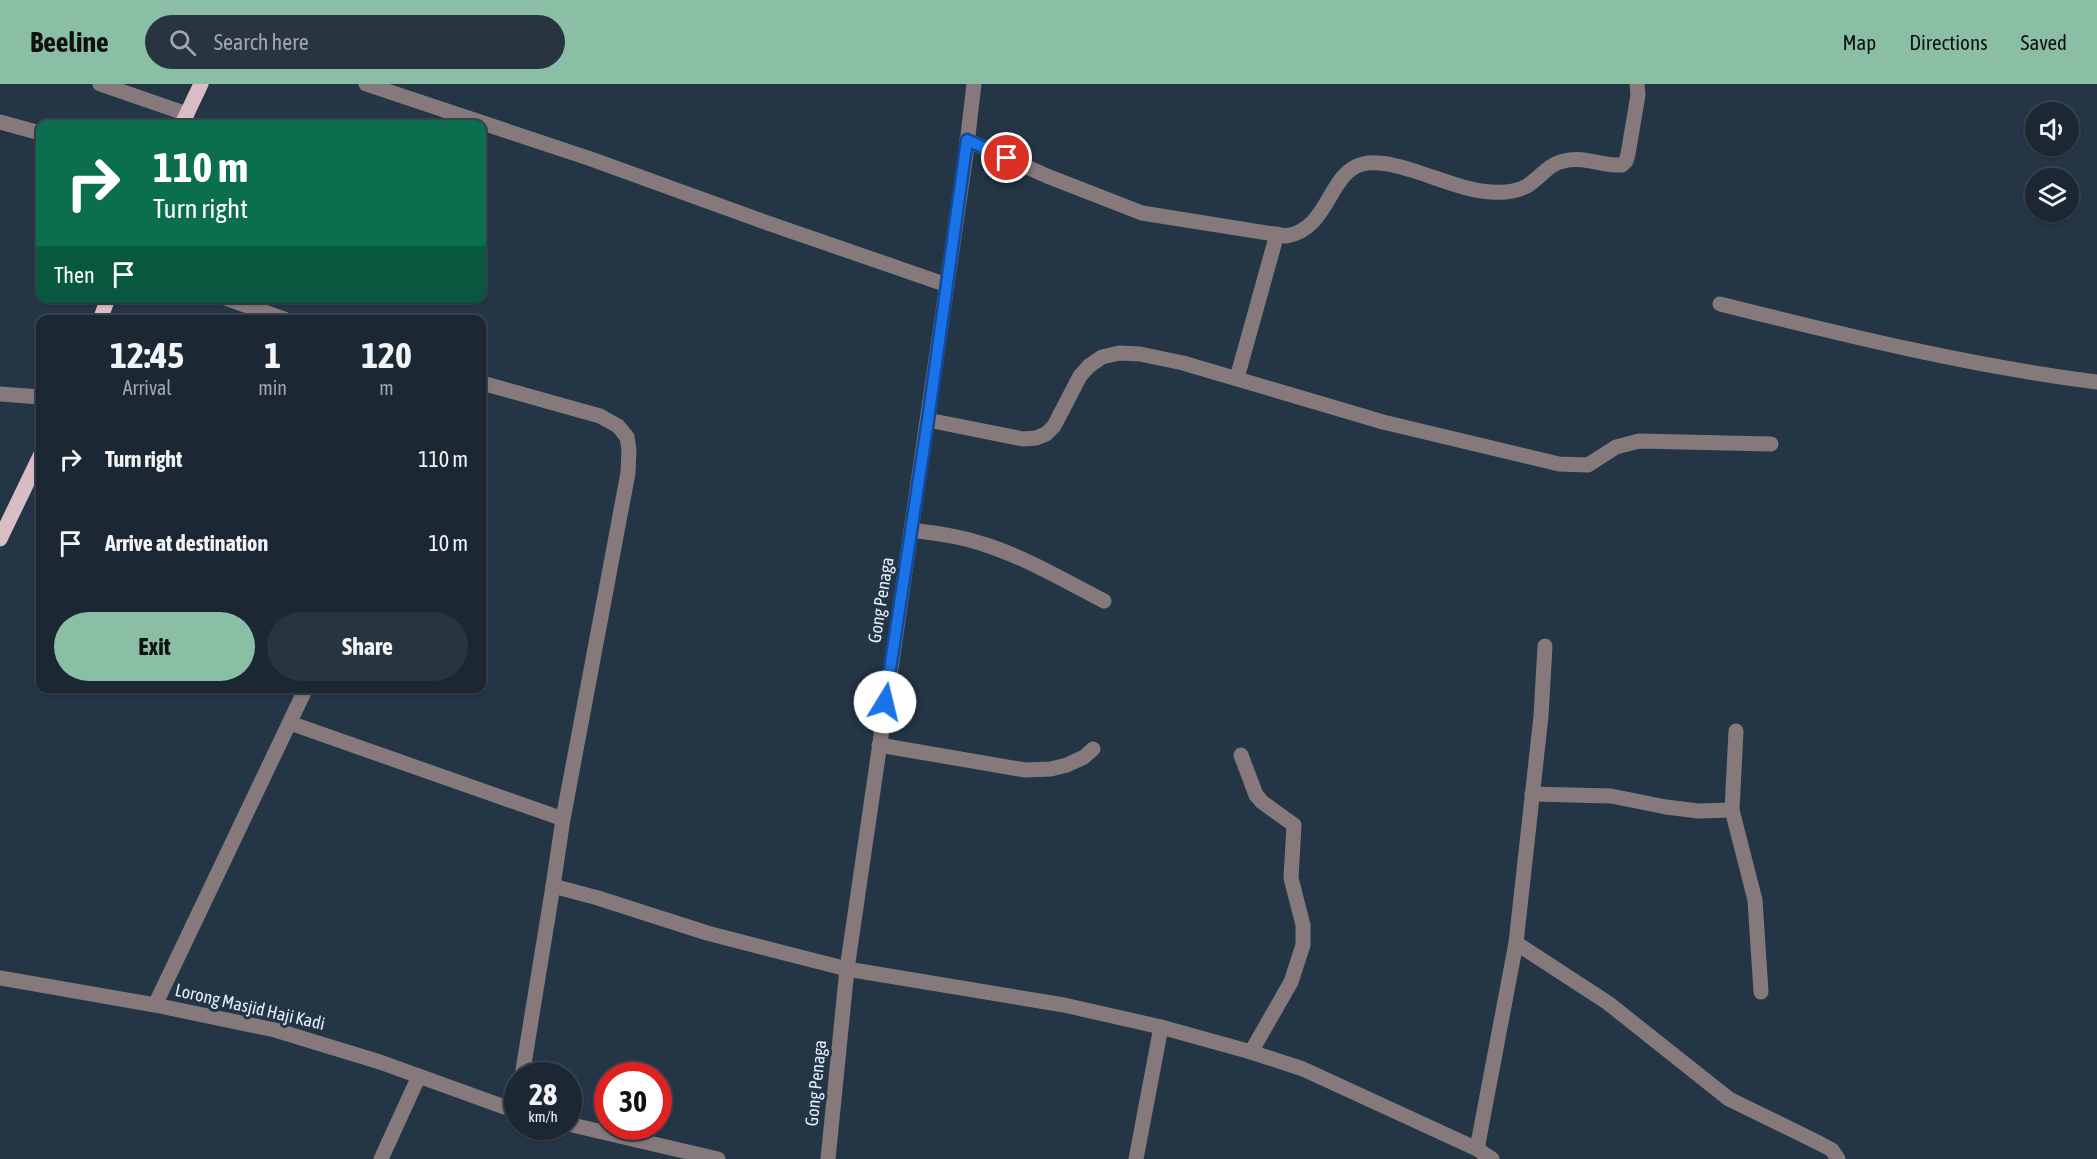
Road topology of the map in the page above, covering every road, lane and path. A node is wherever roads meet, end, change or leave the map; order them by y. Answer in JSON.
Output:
{"nodes":[{"id":1,"x":100,"y":84,"type":"edge"},
{"id":2,"x":201,"y":84,"type":"edge"},
{"id":3,"x":366,"y":84,"type":"edge"},
{"id":4,"x":974,"y":84,"type":"edge"},
{"id":5,"x":1637,"y":84,"type":"edge"},
{"id":6,"x":185,"y":119,"type":"edge"},
{"id":7,"x":474,"y":120,"type":"edge"},
{"id":8,"x":0,"y":122,"type":"edge"},
{"id":9,"x":486,"y":124,"type":"edge"},
{"id":10,"x":36,"y":132,"type":"edge"},
{"id":11,"x":967,"y":140,"type":"junction"},
{"id":12,"x":1277,"y":234,"type":"junction"},
{"id":13,"x":947,"y":285,"type":"junction"},
{"id":14,"x":239,"y":303,"type":"edge"},
{"id":15,"x":1719,"y":304,"type":"dead end"},
{"id":16,"x":273,"y":315,"type":"edge"},
{"id":17,"x":1237,"y":378,"type":"junction"},
{"id":18,"x":2097,"y":382,"type":"edge"},
{"id":19,"x":486,"y":383,"type":"edge"},
{"id":20,"x":0,"y":394,"type":"edge"},
{"id":21,"x":36,"y":397,"type":"edge"},
{"id":22,"x":928,"y":420,"type":"junction"},
{"id":23,"x":1771,"y":444,"type":"dead end"},
{"id":24,"x":36,"y":464,"type":"edge"},
{"id":25,"x":911,"y":530,"type":"junction"},
{"id":26,"x":0,"y":538,"type":"edge"},
{"id":27,"x":1104,"y":601,"type":"dead end"},
{"id":28,"x":1545,"y":645,"type":"dead end"},
{"id":29,"x":304,"y":693,"type":"edge"},
{"id":30,"x":290,"y":723,"type":"junction"},
{"id":31,"x":1736,"y":731,"type":"dead end"},
{"id":32,"x":879,"y":745,"type":"junction"},
{"id":33,"x":1093,"y":749,"type":"dead end"},
{"id":34,"x":1241,"y":754,"type":"dead end"},
{"id":35,"x":1532,"y":794,"type":"junction"},
{"id":36,"x":1732,"y":810,"type":"junction"},
{"id":37,"x":563,"y":819,"type":"junction"},
{"id":38,"x":553,"y":886,"type":"junction"},
{"id":39,"x":1516,"y":943,"type":"junction"},
{"id":40,"x":847,"y":969,"type":"junction"},
{"id":41,"x":0,"y":978,"type":"edge"},
{"id":42,"x":1761,"y":992,"type":"dead end"},
{"id":43,"x":155,"y":1005,"type":"junction"},
{"id":44,"x":1161,"y":1027,"type":"junction"},
{"id":45,"x":1251,"y":1052,"type":"junction"},
{"id":46,"x":524,"y":1062,"type":"edge"},
{"id":47,"x":419,"y":1076,"type":"junction"},
{"id":48,"x":504,"y":1105,"type":"edge"},
{"id":49,"x":582,"y":1127,"type":"edge"},
{"id":50,"x":1477,"y":1149,"type":"junction"},
{"id":51,"x":381,"y":1159,"type":"edge"},
{"id":52,"x":718,"y":1159,"type":"edge"},
{"id":53,"x":828,"y":1159,"type":"edge"},
{"id":54,"x":1136,"y":1159,"type":"edge"},
{"id":55,"x":1492,"y":1159,"type":"edge"},
{"id":56,"x":1838,"y":1159,"type":"edge"}],
"edges":[{"from":1,"to":6,"type":"street"},
{"from":2,"to":6,"type":"main road"},
{"from":3,"to":7,"type":"street"},
{"from":4,"to":11,"type":"street","name":"Gong Penaga"},
{"from":5,"to":12,"type":"street"},
{"from":8,"to":10,"type":"street"},
{"from":9,"to":13,"type":"street"},
{"from":11,"to":12,"type":"street"},
{"from":11,"to":13,"type":"street","name":"Gong Penaga"},
{"from":12,"to":17,"type":"street"},
{"from":13,"to":22,"type":"street","name":"Gong Penaga"},
{"from":14,"to":16,"type":"street"},
{"from":15,"to":18,"type":"street"},
{"from":17,"to":22,"type":"street"},
{"from":17,"to":23,"type":"street"},
{"from":19,"to":37,"type":"street"},
{"from":20,"to":21,"type":"street"},
{"from":22,"to":25,"type":"street","name":"Gong Penaga"},
{"from":24,"to":26,"type":"main road"},
{"from":25,"to":27,"type":"street"},
{"from":25,"to":32,"type":"street","name":"Gong Penaga"},
{"from":28,"to":35,"type":"street"},
{"from":29,"to":30,"type":"street"},
{"from":30,"to":37,"type":"street"},
{"from":30,"to":43,"type":"street"},
{"from":31,"to":36,"type":"street"},
{"from":32,"to":33,"type":"street"},
{"from":32,"to":40,"type":"street","name":"Gong Penaga"},
{"from":34,"to":45,"type":"street"},
{"from":35,"to":36,"type":"street"},
{"from":35,"to":39,"type":"street"},
{"from":36,"to":42,"type":"street"},
{"from":37,"to":38,"type":"street"},
{"from":38,"to":40,"type":"street"},
{"from":38,"to":46,"type":"street"},
{"from":39,"to":50,"type":"street"},
{"from":39,"to":56,"type":"street"},
{"from":40,"to":44,"type":"street"},
{"from":40,"to":53,"type":"street","name":"Gong Penaga"},
{"from":41,"to":43,"type":"street","name":"Lorong Masjid Haji Kadi"},
{"from":43,"to":47,"type":"street","name":"Lorong Masjid Haji Kadi"},
{"from":44,"to":45,"type":"street"},
{"from":44,"to":54,"type":"street"},
{"from":45,"to":50,"type":"street"},
{"from":47,"to":48,"type":"street","name":"Lorong Masjid Haji Kadi"},
{"from":47,"to":51,"type":"street"},
{"from":49,"to":52,"type":"street"},
{"from":50,"to":55,"type":"street"}]}
